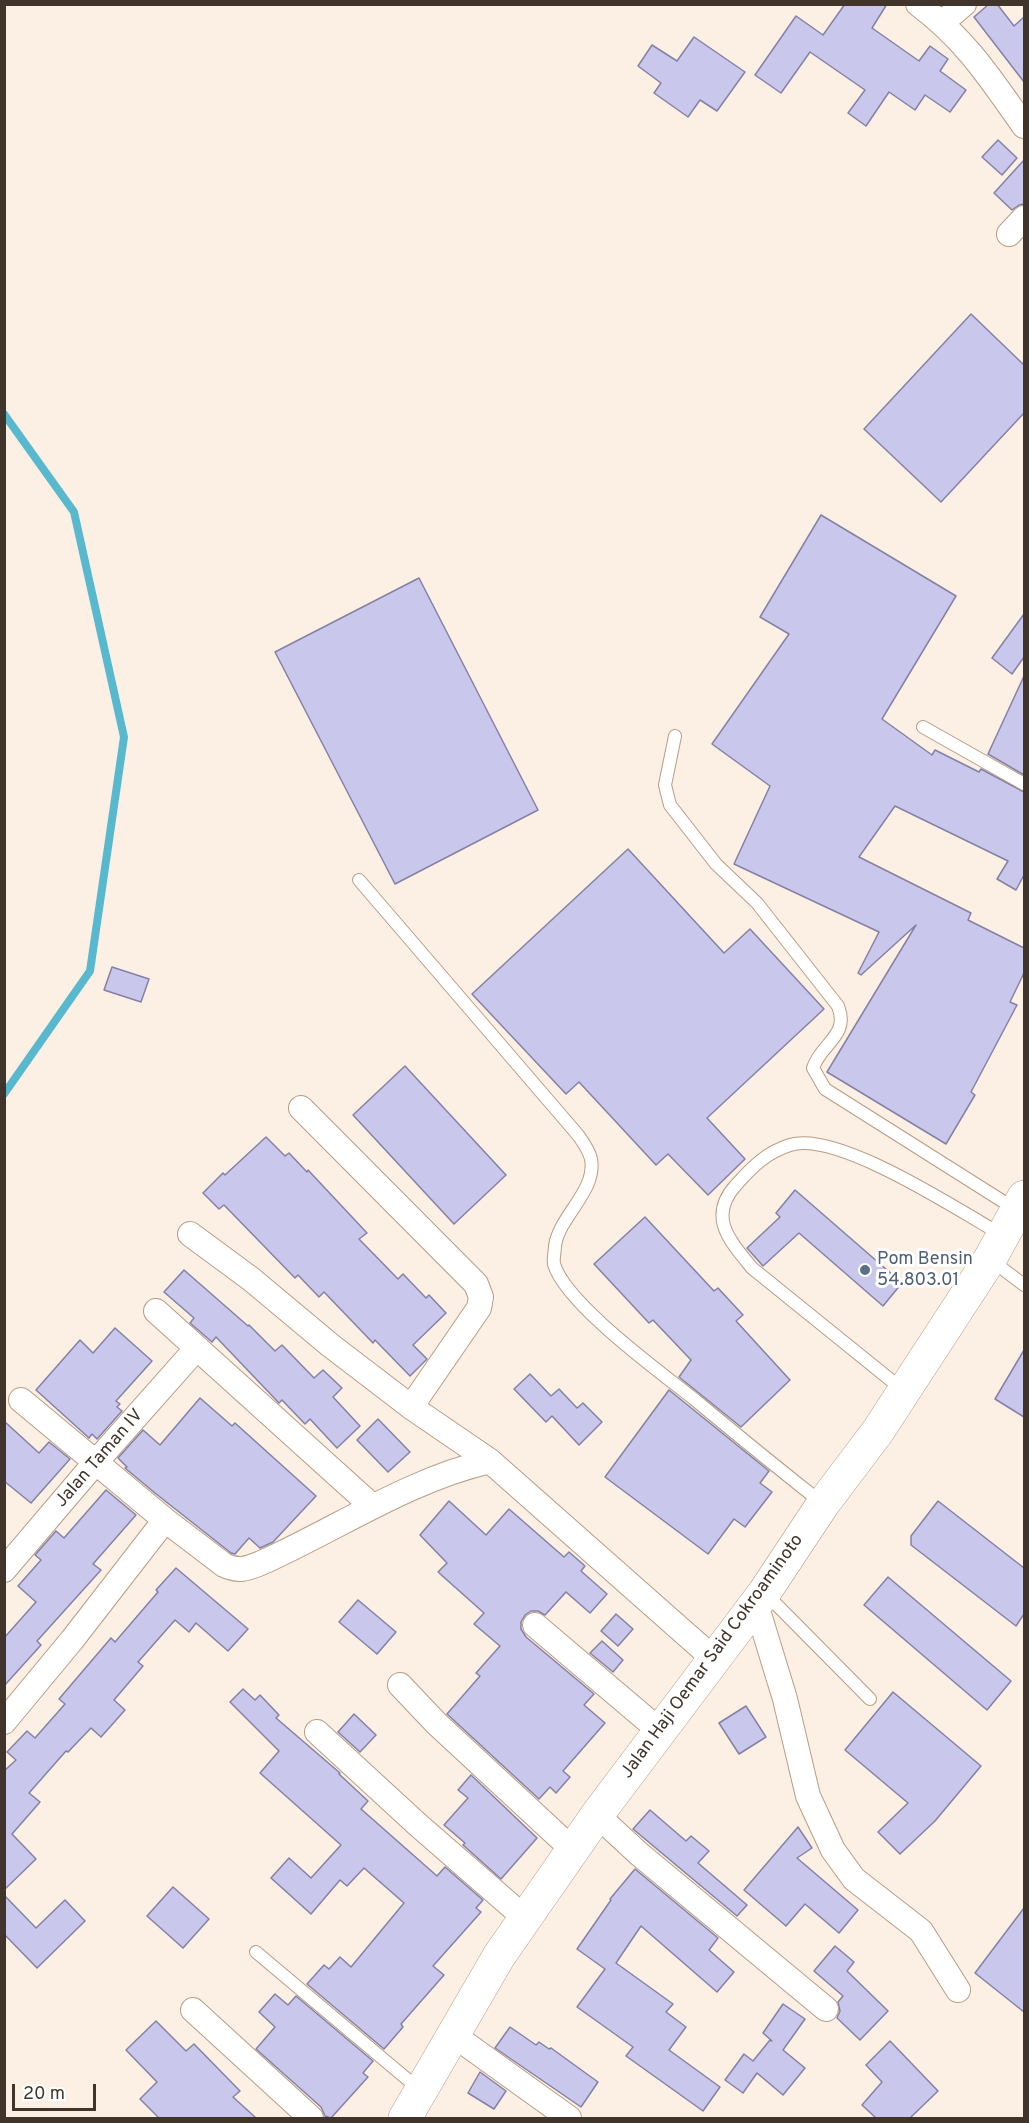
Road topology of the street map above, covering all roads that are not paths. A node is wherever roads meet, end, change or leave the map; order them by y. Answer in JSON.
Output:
{"nodes":[{"id":1,"x":918,"y":4,"type":"edge"},
{"id":2,"x":964,"y":4,"type":"edge"},
{"id":3,"x":942,"y":22,"type":"junction"},
{"id":4,"x":1024,"y":126,"type":"edge"},
{"id":5,"x":923,"y":727,"type":"dead end"},
{"id":6,"x":675,"y":736,"type":"dead end"},
{"id":7,"x":1024,"y":784,"type":"edge"},
{"id":8,"x":359,"y":880,"type":"dead end"},
{"id":9,"x":301,"y":1108,"type":"dead end"},
{"id":10,"x":1008,"y":1226,"type":"edge"},
{"id":11,"x":190,"y":1234,"type":"dead end"},
{"id":12,"x":1024,"y":1285,"type":"edge"},
{"id":13,"x":156,"y":1311,"type":"dead end"},
{"id":14,"x":196,"y":1349,"type":"junction"},
{"id":15,"x":904,"y":1391,"type":"junction"},
{"id":16,"x":21,"y":1400,"type":"dead end"},
{"id":17,"x":411,"y":1407,"type":"junction"},
{"id":18,"x":490,"y":1461,"type":"junction"},
{"id":19,"x":95,"y":1463,"type":"junction"},
{"id":20,"x":823,"y":1504,"type":"junction"},
{"id":21,"x":372,"y":1506,"type":"junction"},
{"id":22,"x":165,"y":1520,"type":"junction"},
{"id":23,"x":4,"y":1570,"type":"edge"},
{"id":24,"x":760,"y":1598,"type":"junction"},
{"id":25,"x":535,"y":1625,"type":"dead end"},
{"id":26,"x":714,"y":1659,"type":"junction"},
{"id":27,"x":400,"y":1685,"type":"dead end"},
{"id":28,"x":870,"y":1699,"type":"dead end"},
{"id":29,"x":4,"y":1722,"type":"edge"},
{"id":30,"x":660,"y":1731,"type":"junction"},
{"id":31,"x":317,"y":1732,"type":"dead end"},
{"id":32,"x":597,"y":1815,"type":"junction"},
{"id":33,"x":573,"y":1850,"type":"junction"},
{"id":34,"x":525,"y":1918,"type":"junction"},
{"id":35,"x":256,"y":1952,"type":"dead end"},
{"id":36,"x":958,"y":1990,"type":"dead end"},
{"id":37,"x":826,"y":2008,"type":"dead end"},
{"id":38,"x":193,"y":2010,"type":"dead end"},
{"id":39,"x":452,"y":2034,"type":"junction"},
{"id":40,"x":420,"y":2090,"type":"junction"},
{"id":41,"x":311,"y":2118,"type":"edge"},
{"id":42,"x":405,"y":2118,"type":"edge"},
{"id":43,"x":569,"y":2118,"type":"edge"}],
"edges":[{"from":1,"to":3,"type":"street"},
{"from":2,"to":3,"type":"street"},
{"from":3,"to":4,"type":"street"},
{"from":5,"to":7,"type":"lane"},
{"from":6,"to":10,"type":"lane"},
{"from":8,"to":20,"type":"lane"},
{"from":9,"to":17,"type":"street"},
{"from":10,"to":12,"type":"lane"},
{"from":10,"to":15,"type":"highway","name":"Jalan Haji Oemar Said Cokroaminoto"},
{"from":10,"to":15,"type":"lane"},
{"from":11,"to":17,"type":"street"},
{"from":13,"to":14,"type":"street"},
{"from":14,"to":19,"type":"street","name":"Jalan Taman IV"},
{"from":14,"to":21,"type":"street"},
{"from":15,"to":20,"type":"highway","name":"Jalan Haji Oemar Said Cokroaminoto"},
{"from":16,"to":19,"type":"street"},
{"from":17,"to":18,"type":"street"},
{"from":18,"to":21,"type":"street"},
{"from":18,"to":26,"type":"street"},
{"from":19,"to":22,"type":"street"},
{"from":19,"to":23,"type":"street","name":"Jalan Taman IV"},
{"from":20,"to":24,"type":"highway","name":"Jalan Haji Oemar Said Cokroaminoto"},
{"from":21,"to":22,"type":"street"},
{"from":22,"to":29,"type":"street"},
{"from":24,"to":26,"type":"highway","name":"Jalan Haji Oemar Said Cokroaminoto"},
{"from":24,"to":28,"type":"lane"},
{"from":24,"to":36,"type":"street"},
{"from":25,"to":30,"type":"street"},
{"from":26,"to":30,"type":"highway","name":"Jalan Haji Oemar Said Cokroaminoto"},
{"from":27,"to":33,"type":"street"},
{"from":30,"to":32,"type":"highway","name":"Jalan Haji Oemar Said Cokroaminoto"},
{"from":31,"to":34,"type":"street"},
{"from":32,"to":33,"type":"highway","name":"Jalan Haji Oemar Said Cokroaminoto"},
{"from":32,"to":37,"type":"street"},
{"from":33,"to":34,"type":"highway","name":"Jalan Haji Oemar Said Cokroaminoto"},
{"from":34,"to":39,"type":"highway","name":"Jalan Haji Oemar Said Cokroaminoto"},
{"from":35,"to":40,"type":"lane"},
{"from":38,"to":41,"type":"street"},
{"from":39,"to":40,"type":"highway","name":"Jalan Haji Oemar Said Cokroaminoto"},
{"from":39,"to":43,"type":"street"},
{"from":40,"to":42,"type":"highway","name":"Jalan Haji Oemar Said Cokroaminoto"}]}
